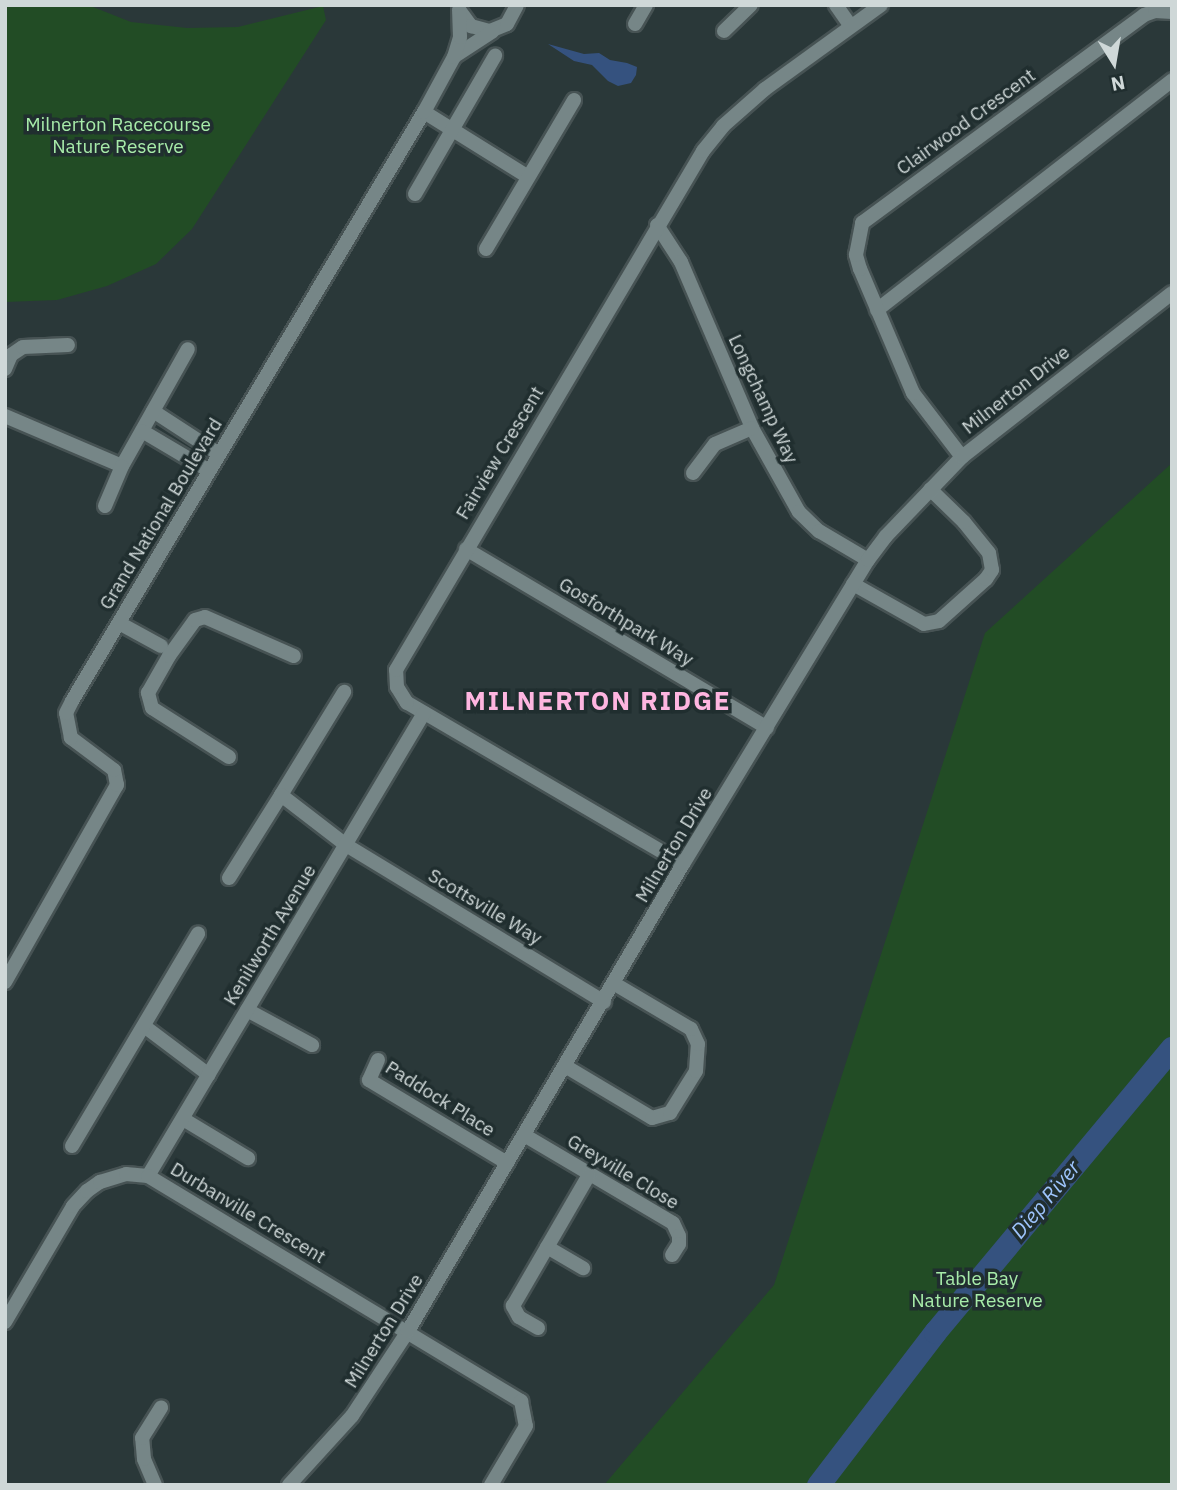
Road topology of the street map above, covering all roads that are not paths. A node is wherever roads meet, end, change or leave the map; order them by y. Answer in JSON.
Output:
{"nodes":[{"id":1,"x":517,"y":5,"type":"edge"},
{"id":2,"x":646,"y":5,"type":"edge"},
{"id":3,"x":751,"y":5,"type":"edge"},
{"id":4,"x":836,"y":5,"type":"edge"},
{"id":5,"x":881,"y":5,"type":"edge"},
{"id":6,"x":459,"y":8,"type":"edge"},
{"id":7,"x":1172,"y":12,"type":"edge"},
{"id":8,"x":635,"y":24,"type":"dead end"},
{"id":9,"x":850,"y":25,"type":"junction"},
{"id":10,"x":496,"y":30,"type":"junction"},
{"id":11,"x":724,"y":32,"type":"dead end"},
{"id":12,"x":495,"y":56,"type":"dead end"},
{"id":13,"x":454,"y":57,"type":"junction"},
{"id":14,"x":1172,"y":80,"type":"edge"},
{"id":15,"x":574,"y":100,"type":"dead end"},
{"id":16,"x":424,"y":111,"type":"junction"},
{"id":17,"x":452,"y":129,"type":"junction"},
{"id":18,"x":527,"y":176,"type":"junction"},
{"id":19,"x":415,"y":194,"type":"dead end"},
{"id":20,"x":657,"y":225,"type":"junction"},
{"id":21,"x":486,"y":249,"type":"dead end"},
{"id":22,"x":1172,"y":293,"type":"edge"},
{"id":23,"x":877,"y":310,"type":"junction"},
{"id":24,"x":68,"y":345,"type":"dead end"},
{"id":25,"x":188,"y":349,"type":"dead end"},
{"id":26,"x":5,"y":369,"type":"edge"},
{"id":27,"x":153,"y":411,"type":"junction"},
{"id":28,"x":5,"y":416,"type":"edge"},
{"id":29,"x":752,"y":428,"type":"junction"},
{"id":30,"x":142,"y":431,"type":"junction"},
{"id":31,"x":219,"y":454,"type":"junction"},
{"id":32,"x":962,"y":457,"type":"junction"},
{"id":33,"x":122,"y":466,"type":"junction"},
{"id":34,"x":208,"y":470,"type":"junction"},
{"id":35,"x":693,"y":473,"type":"dead end"},
{"id":36,"x":930,"y":489,"type":"junction"},
{"id":37,"x":105,"y":506,"type":"dead end"},
{"id":38,"x":466,"y":549,"type":"junction"},
{"id":39,"x":868,"y":560,"type":"junction"},
{"id":40,"x":853,"y":584,"type":"junction"},
{"id":41,"x":119,"y":623,"type":"junction"},
{"id":42,"x":161,"y":646,"type":"dead end"},
{"id":43,"x":294,"y":656,"type":"dead end"},
{"id":44,"x":344,"y":692,"type":"dead end"},
{"id":45,"x":424,"y":713,"type":"junction"},
{"id":46,"x":767,"y":728,"type":"junction"},
{"id":47,"x":229,"y":757,"type":"dead end"},
{"id":48,"x":281,"y":795,"type":"junction"},
{"id":49,"x":346,"y":845,"type":"junction"},
{"id":50,"x":683,"y":864,"type":"junction"},
{"id":51,"x":229,"y":878,"type":"dead end"},
{"id":52,"x":198,"y":934,"type":"dead end"},
{"id":53,"x":5,"y":982,"type":"edge"},
{"id":54,"x":615,"y":984,"type":"junction"},
{"id":55,"x":604,"y":1002,"type":"junction"},
{"id":56,"x":247,"y":1010,"type":"junction"},
{"id":57,"x":144,"y":1026,"type":"junction"},
{"id":58,"x":312,"y":1045,"type":"dead end"},
{"id":59,"x":378,"y":1060,"type":"dead end"},
{"id":60,"x":565,"y":1066,"type":"junction"},
{"id":61,"x":209,"y":1075,"type":"junction"},
{"id":62,"x":183,"y":1119,"type":"junction"},
{"id":63,"x":524,"y":1135,"type":"junction"},
{"id":64,"x":72,"y":1146,"type":"dead end"},
{"id":65,"x":248,"y":1158,"type":"dead end"},
{"id":66,"x":508,"y":1164,"type":"junction"},
{"id":67,"x":589,"y":1175,"type":"junction"},
{"id":68,"x":148,"y":1176,"type":"junction"},
{"id":69,"x":547,"y":1247,"type":"junction"},
{"id":70,"x":671,"y":1255,"type":"dead end"},
{"id":71,"x":583,"y":1268,"type":"dead end"},
{"id":72,"x":5,"y":1322,"type":"edge"},
{"id":73,"x":538,"y":1328,"type":"dead end"},
{"id":74,"x":408,"y":1331,"type":"junction"},
{"id":75,"x":161,"y":1408,"type":"dead end"},
{"id":76,"x":155,"y":1485,"type":"edge"},
{"id":77,"x":289,"y":1485,"type":"edge"},
{"id":78,"x":491,"y":1485,"type":"edge"}],
"edges":[{"from":1,"to":10,"type":"street","name":"Grand National Boulevard"},
{"from":2,"to":8,"type":"street"},
{"from":3,"to":11,"type":"street"},
{"from":4,"to":9,"type":"street"},
{"from":5,"to":9,"type":"street","name":"Fairview Crescent"},
{"from":6,"to":10,"type":"street"},
{"from":6,"to":13,"type":"street","name":"Grand National Boulevard"},
{"from":7,"to":23,"type":"street","name":"Clairwood Crescent"},
{"from":9,"to":20,"type":"street","name":"Fairview Crescent"},
{"from":10,"to":13,"type":"street","name":"Grand National Boulevard"},
{"from":12,"to":17,"type":"street"},
{"from":13,"to":16,"type":"street","name":"Grand National Boulevard"},
{"from":14,"to":23,"type":"street"},
{"from":15,"to":18,"type":"street"},
{"from":16,"to":17,"type":"street"},
{"from":16,"to":31,"type":"street","name":"Grand National Boulevard"},
{"from":17,"to":18,"type":"street"},
{"from":17,"to":19,"type":"street"},
{"from":18,"to":21,"type":"street"},
{"from":20,"to":29,"type":"street","name":"Longchamp Way"},
{"from":20,"to":38,"type":"street","name":"Fairview Crescent"},
{"from":22,"to":32,"type":"street","name":"Milnerton Drive"},
{"from":23,"to":32,"type":"street","name":"Clairwood Crescent"},
{"from":24,"to":26,"type":"street"},
{"from":25,"to":27,"type":"street"},
{"from":27,"to":30,"type":"street"},
{"from":27,"to":31,"type":"street"},
{"from":28,"to":33,"type":"street"},
{"from":29,"to":35,"type":"street"},
{"from":29,"to":39,"type":"street","name":"Longchamp Way"},
{"from":30,"to":33,"type":"street"},
{"from":30,"to":34,"type":"street"},
{"from":31,"to":34,"type":"street","name":"Grand National Boulevard"},
{"from":32,"to":36,"type":"street","name":"Milnerton Drive"},
{"from":33,"to":37,"type":"street"},
{"from":34,"to":41,"type":"street","name":"Grand National Boulevard"},
{"from":36,"to":39,"type":"street","name":"Milnerton Drive"},
{"from":36,"to":40,"type":"street"},
{"from":38,"to":45,"type":"street","name":"Fairview Crescent"},
{"from":38,"to":46,"type":"street","name":"Gosforthpark Way"},
{"from":39,"to":40,"type":"street","name":"Milnerton Drive"},
{"from":40,"to":46,"type":"street","name":"Milnerton Drive"},
{"from":41,"to":42,"type":"street"},
{"from":41,"to":53,"type":"street","name":"Grand National Boulevard"},
{"from":43,"to":47,"type":"street"},
{"from":44,"to":48,"type":"street"},
{"from":45,"to":49,"type":"street","name":"Kenilworth Avenue"},
{"from":45,"to":50,"type":"street","name":"Fairview Crescent"},
{"from":46,"to":50,"type":"street","name":"Milnerton Drive"},
{"from":48,"to":49,"type":"street","name":"Scottsville Way"},
{"from":48,"to":51,"type":"street"},
{"from":49,"to":55,"type":"street","name":"Scottsville Way"},
{"from":49,"to":56,"type":"street","name":"Kenilworth Avenue"},
{"from":50,"to":54,"type":"street","name":"Milnerton Drive"},
{"from":52,"to":57,"type":"street"},
{"from":54,"to":55,"type":"street","name":"Milnerton Drive"},
{"from":54,"to":60,"type":"street"},
{"from":55,"to":60,"type":"street","name":"Milnerton Drive"},
{"from":56,"to":58,"type":"street"},
{"from":56,"to":61,"type":"street","name":"Kenilworth Avenue"},
{"from":57,"to":61,"type":"street"},
{"from":57,"to":64,"type":"street"},
{"from":59,"to":66,"type":"street","name":"Paddock Place"},
{"from":60,"to":63,"type":"street","name":"Milnerton Drive"},
{"from":61,"to":62,"type":"street","name":"Kenilworth Avenue"},
{"from":62,"to":65,"type":"street"},
{"from":62,"to":68,"type":"street","name":"Kenilworth Avenue"},
{"from":63,"to":66,"type":"street","name":"Milnerton Drive"},
{"from":63,"to":67,"type":"street","name":"Greyville Close"},
{"from":66,"to":74,"type":"street","name":"Milnerton Drive"},
{"from":67,"to":69,"type":"street"},
{"from":67,"to":70,"type":"street","name":"Greyville Close"},
{"from":68,"to":72,"type":"street","name":"Durbanville Crescent"},
{"from":68,"to":74,"type":"street","name":"Durbanville Crescent"},
{"from":69,"to":71,"type":"street"},
{"from":69,"to":73,"type":"street"},
{"from":74,"to":77,"type":"street","name":"Milnerton Drive"},
{"from":74,"to":78,"type":"street"},
{"from":75,"to":76,"type":"street"}]}
